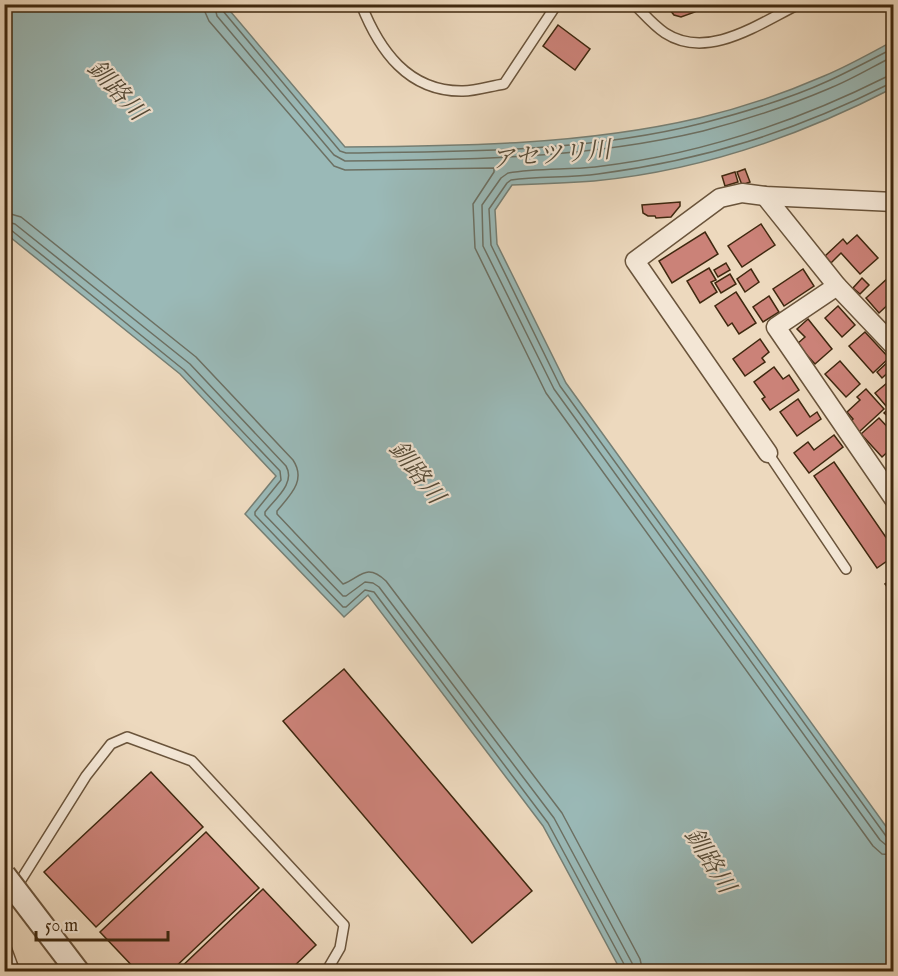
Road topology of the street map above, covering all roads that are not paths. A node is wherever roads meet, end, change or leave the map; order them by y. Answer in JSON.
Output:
{"nodes":[{"id":1,"x":361,"y":4,"type":"edge"},
{"id":2,"x":557,"y":4,"type":"edge"},
{"id":3,"x":634,"y":4,"type":"edge"},
{"id":4,"x":799,"y":4,"type":"edge"},
{"id":5,"x":765,"y":196,"type":"junction"},
{"id":6,"x":894,"y":202,"type":"edge"},
{"id":7,"x":837,"y":285,"type":"junction"},
{"id":8,"x":894,"y":346,"type":"edge"},
{"id":9,"x":768,"y":453,"type":"joint"},
{"id":10,"x":894,"y":499,"type":"edge"},
{"id":11,"x":846,"y":569,"type":"dead end"},
{"id":12,"x":4,"y":875,"type":"edge"},
{"id":13,"x":4,"y":907,"type":"edge"},
{"id":14,"x":4,"y":942,"type":"edge"},
{"id":15,"x":15,"y":972,"type":"edge"},
{"id":16,"x":78,"y":972,"type":"edge"},
{"id":17,"x":326,"y":972,"type":"edge"}],
"edges":[{"from":1,"to":2,"type":"lane"},
{"from":3,"to":4,"type":"lane"},
{"from":5,"to":6,"type":"street"},
{"from":5,"to":7,"type":"street"},
{"from":5,"to":9,"type":"street"},
{"from":7,"to":8,"type":"street"},
{"from":7,"to":10,"type":"street"},
{"from":9,"to":11,"type":"lane"},
{"from":12,"to":16,"type":"street","bridge":true},
{"from":13,"to":17,"type":"lane"},
{"from":14,"to":15,"type":"lane"}]}
